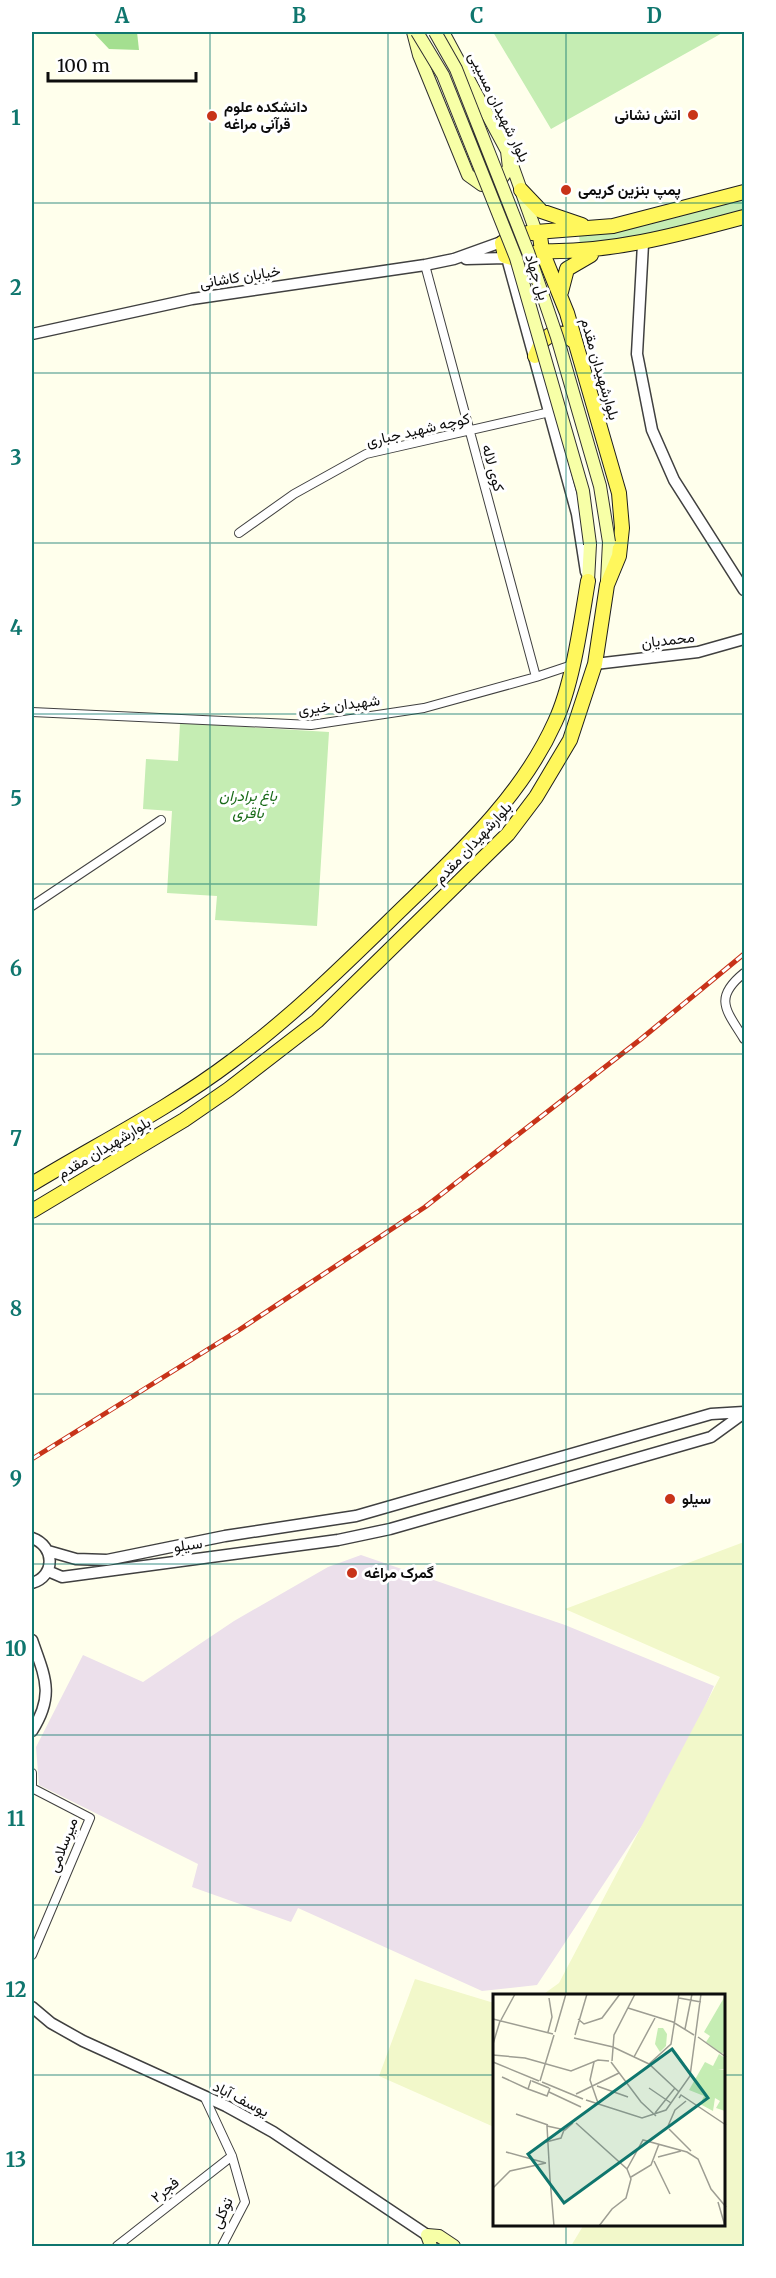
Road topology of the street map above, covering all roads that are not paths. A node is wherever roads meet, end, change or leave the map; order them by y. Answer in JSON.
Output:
{"nodes":[{"id":1,"x":415,"y":32,"type":"edge"},
{"id":2,"x":435,"y":32,"type":"edge"},
{"id":3,"x":443,"y":32,"type":"edge"},
{"id":4,"x":507,"y":151,"type":"junction"},
{"id":5,"x":521,"y":190,"type":"junction"},
{"id":6,"x":744,"y":192,"type":"edge"},
{"id":7,"x":744,"y":217,"type":"edge"},
{"id":8,"x":605,"y":227,"type":"junction"},
{"id":9,"x":585,"y":229,"type":"junction"},
{"id":10,"x":536,"y":232,"type":"junction"},
{"id":11,"x":504,"y":241,"type":"junction"},
{"id":12,"x":643,"y":244,"type":"junction"},
{"id":13,"x":604,"y":249,"type":"junction"},
{"id":14,"x":542,"y":251,"type":"junction"},
{"id":15,"x":582,"y":252,"type":"junction"},
{"id":16,"x":507,"y":258,"type":"junction"},
{"id":17,"x":454,"y":260,"type":"junction"},
{"id":18,"x":424,"y":265,"type":"junction"},
{"id":19,"x":561,"y":292,"type":"junction"},
{"id":20,"x":32,"y":334,"type":"edge"},
{"id":21,"x":542,"y":341,"type":"junction"},
{"id":22,"x":575,"y":342,"type":"junction"},
{"id":23,"x":535,"y":356,"type":"junction"},
{"id":24,"x":550,"y":412,"type":"junction"},
{"id":25,"x":470,"y":432,"type":"junction"},
{"id":26,"x":239,"y":533,"type":"dead end"},
{"id":27,"x":588,"y":581,"type":"junction"},
{"id":28,"x":607,"y":585,"type":"junction"},
{"id":29,"x":744,"y":590,"type":"edge"},
{"id":30,"x":744,"y":640,"type":"edge"},
{"id":31,"x":595,"y":664,"type":"junction"},
{"id":32,"x":572,"y":665,"type":"junction"},
{"id":33,"x":536,"y":677,"type":"junction"},
{"id":34,"x":32,"y":712,"type":"edge"},
{"id":35,"x":161,"y":820,"type":"dead end"},
{"id":36,"x":32,"y":906,"type":"edge"},
{"id":37,"x":744,"y":973,"type":"edge"},
{"id":38,"x":744,"y":1039,"type":"edge"},
{"id":39,"x":32,"y":1184,"type":"edge"},
{"id":40,"x":32,"y":1211,"type":"edge"},
{"id":41,"x":744,"y":1413,"type":"edge"},
{"id":42,"x":339,"y":1519,"type":"junction"},
{"id":43,"x":32,"y":1538,"type":"edge"},
{"id":44,"x":338,"y":1540,"type":"junction"},
{"id":45,"x":48,"y":1551,"type":"junction"},
{"id":46,"x":144,"y":1553,"type":"junction"},
{"id":47,"x":148,"y":1565,"type":"junction"},
{"id":48,"x":48,"y":1571,"type":"junction"},
{"id":49,"x":32,"y":1583,"type":"edge"},
{"id":50,"x":32,"y":1640,"type":"edge"},
{"id":51,"x":32,"y":1731,"type":"edge"},
{"id":52,"x":32,"y":1773,"type":"edge"},
{"id":53,"x":32,"y":1955,"type":"edge"},
{"id":54,"x":32,"y":2007,"type":"edge"},
{"id":55,"x":205,"y":2098,"type":"junction"},
{"id":56,"x":232,"y":2156,"type":"junction"},
{"id":57,"x":429,"y":2241,"type":"edge"},
{"id":58,"x":117,"y":2247,"type":"edge"},
{"id":59,"x":222,"y":2247,"type":"edge"},
{"id":60,"x":454,"y":2247,"type":"edge"}],
"edges":[{"from":1,"to":4,"type":"main road"},
{"from":1,"to":21,"type":"main road","name":"پل جهاد","bridge":true},
{"from":2,"to":28,"type":"main road","name":"پل جهاد","bridge":true},
{"from":3,"to":4,"type":"main road","name":"بلوار شهیدان مسیبی"},
{"from":4,"to":5,"type":"main road","name":"بلوار شهیدان مسیبی"},
{"from":5,"to":8,"type":"main road"},
{"from":5,"to":10,"type":"main road","name":"بلوار شهیدان مسیبی"},
{"from":6,"to":8,"type":"main road"},
{"from":7,"to":12,"type":"main road"},
{"from":8,"to":9,"type":"main road"},
{"from":9,"to":10,"type":"main road"},
{"from":9,"to":15,"type":"main road"},
{"from":10,"to":11,"type":"main road"},
{"from":10,"to":14,"type":"main road","name":"بلوارشهیدان مقدم"},
{"from":11,"to":16,"type":"main road"},
{"from":11,"to":17,"type":"street","name":"خیابان کاشانی"},
{"from":12,"to":13,"type":"main road"},
{"from":12,"to":29,"type":"street"},
{"from":13,"to":15,"type":"main road"},
{"from":13,"to":19,"type":"main road"},
{"from":14,"to":15,"type":"main road"},
{"from":14,"to":16,"type":"main road"},
{"from":14,"to":19,"type":"main road","name":"بلوارشهیدان مقدم"},
{"from":16,"to":17,"type":"street","name":"خیابان کاشانی"},
{"from":16,"to":23,"type":"street"},
{"from":17,"to":18,"type":"street","name":"خیابان کاشانی"},
{"from":18,"to":20,"type":"street","name":"خیابان کاشانی"},
{"from":18,"to":25,"type":"street","name":"کوی لاله"},
{"from":19,"to":22,"type":"main road","name":"بلوارشهیدان مقدم"},
{"from":21,"to":22,"type":"main road"},
{"from":21,"to":23,"type":"main road"},
{"from":21,"to":27,"type":"main road","name":"پل جهاد","bridge":true},
{"from":22,"to":28,"type":"main road","name":"بلوارشهیدان مقدم"},
{"from":23,"to":24,"type":"street"},
{"from":24,"to":25,"type":"street","name":"کوچه شهید جباری"},
{"from":24,"to":27,"type":"street"},
{"from":25,"to":26,"type":"street","name":"کوچه شهید جباری"},
{"from":25,"to":33,"type":"street","name":"کوی لاله"},
{"from":27,"to":32,"type":"main road","name":"بلوارشهیدان مقدم"},
{"from":28,"to":31,"type":"main road","name":"بلوارشهیدان مقدم"},
{"from":30,"to":31,"type":"street","name":"محمدیان"},
{"from":31,"to":40,"type":"main road","name":"بلوارشهیدان مقدم"},
{"from":32,"to":33,"type":"street","name":"شهیدان خیری"},
{"from":32,"to":39,"type":"main road","name":"بلوارشهیدان مقدم"},
{"from":33,"to":34,"type":"street","name":"شهیدان خیری"},
{"from":35,"to":36,"type":"street"},
{"from":37,"to":38,"type":"street"},
{"from":41,"to":42,"type":"street","name":"سیلو"},
{"from":41,"to":44,"type":"street","name":"سیلو"},
{"from":42,"to":44,"type":"street"},
{"from":42,"to":46,"type":"street","name":"سیلو"},
{"from":43,"to":45,"type":"street"},
{"from":44,"to":47,"type":"street","name":"سیلو"},
{"from":45,"to":46,"type":"street","name":"سیلو"},
{"from":45,"to":48,"type":"street"},
{"from":46,"to":47,"type":"street"},
{"from":47,"to":48,"type":"street","name":"سیلو"},
{"from":48,"to":49,"type":"street"},
{"from":50,"to":51,"type":"street"},
{"from":52,"to":53,"type":"street","name":"میرسلامی"},
{"from":54,"to":55,"type":"street","name":"یوسف آباد"},
{"from":55,"to":56,"type":"street","name":"توکلی"},
{"from":55,"to":57,"type":"street","name":"یوسف آباد"},
{"from":56,"to":58,"type":"street","name":"فجر۲"},
{"from":56,"to":59,"type":"street","name":"توکلی"},
{"from":57,"to":60,"type":"main road"}]}
